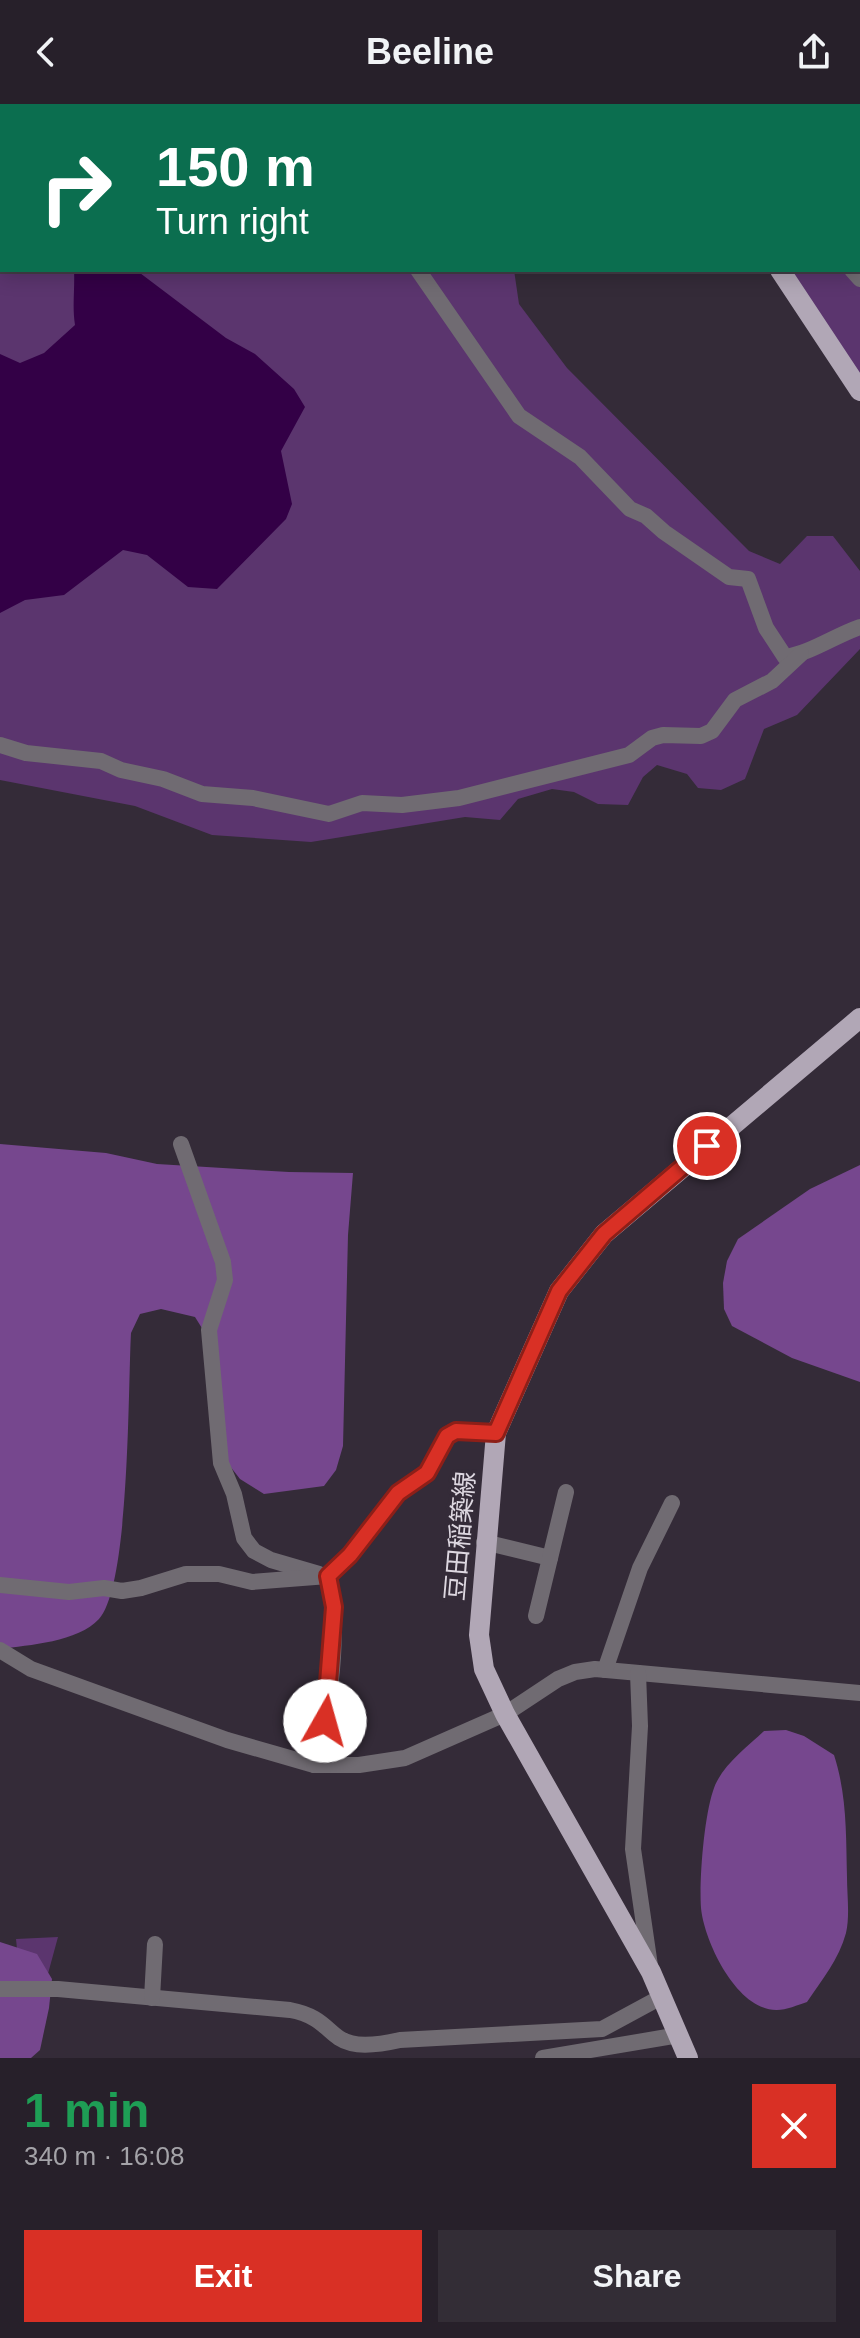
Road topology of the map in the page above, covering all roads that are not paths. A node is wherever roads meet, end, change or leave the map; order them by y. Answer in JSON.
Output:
{"nodes":[{"id":1,"x":419,"y":272,"type":"edge"},
{"id":2,"x":781,"y":272,"type":"edge"},
{"id":3,"x":860,"y":391,"type":"edge"},
{"id":4,"x":860,"y":627,"type":"edge"},
{"id":5,"x":801,"y":654,"type":"junction"},
{"id":6,"x":0,"y":745,"type":"edge"},
{"id":7,"x":860,"y":1018,"type":"edge"},
{"id":8,"x":181,"y":1144,"type":"dead end"},
{"id":9,"x":496,"y":1433,"type":"junction"},
{"id":10,"x":566,"y":1492,"type":"dead end"},
{"id":11,"x":672,"y":1503,"type":"dead end"},
{"id":12,"x":484,"y":1542,"type":"junction"},
{"id":13,"x":550,"y":1558,"type":"junction"},
{"id":14,"x":328,"y":1576,"type":"junction"},
{"id":15,"x":0,"y":1585,"type":"edge"},
{"id":16,"x":536,"y":1616,"type":"dead end"},
{"id":17,"x":0,"y":1650,"type":"edge"},
{"id":18,"x":605,"y":1670,"type":"junction"},
{"id":19,"x":638,"y":1673,"type":"junction"},
{"id":20,"x":860,"y":1693,"type":"edge"},
{"id":21,"x":505,"y":1714,"type":"junction"},
{"id":22,"x":314,"y":1765,"type":"junction"},
{"id":23,"x":155,"y":1944,"type":"dead end"},
{"id":24,"x":651,"y":1972,"type":"junction"},
{"id":25,"x":0,"y":1989,"type":"edge"},
{"id":26,"x":663,"y":1996,"type":"junction"},
{"id":27,"x":152,"y":1998,"type":"junction"},
{"id":28,"x":679,"y":2035,"type":"junction"},
{"id":29,"x":543,"y":2058,"type":"edge"},
{"id":30,"x":688,"y":2058,"type":"edge"}],
"edges":[{"from":1,"to":5,"type":"street"},
{"from":2,"to":3,"type":"main road"},
{"from":4,"to":5,"type":"street"},
{"from":5,"to":6,"type":"street"},
{"from":7,"to":9,"type":"main road","name":"豆田稲築線"},
{"from":8,"to":14,"type":"street"},
{"from":9,"to":12,"type":"main road","name":"豆田稲築線"},
{"from":9,"to":14,"type":"street"},
{"from":10,"to":13,"type":"street"},
{"from":11,"to":18,"type":"street"},
{"from":12,"to":13,"type":"street"},
{"from":12,"to":21,"type":"main road","name":"豆田稲築線"},
{"from":13,"to":16,"type":"street"},
{"from":14,"to":15,"type":"street"},
{"from":14,"to":22,"type":"street"},
{"from":17,"to":22,"type":"street"},
{"from":18,"to":19,"type":"street"},
{"from":18,"to":21,"type":"street"},
{"from":19,"to":20,"type":"street"},
{"from":19,"to":24,"type":"street"},
{"from":21,"to":22,"type":"street"},
{"from":21,"to":24,"type":"main road","name":"豆田稲築線"},
{"from":23,"to":27,"type":"street"},
{"from":24,"to":26,"type":"main road","name":"豆田稲築線"},
{"from":25,"to":27,"type":"street"},
{"from":26,"to":27,"type":"street"},
{"from":26,"to":28,"type":"main road","name":"豆田稲築線"},
{"from":28,"to":29,"type":"street"},
{"from":28,"to":30,"type":"main road","name":"豆田稲築線"}]}
